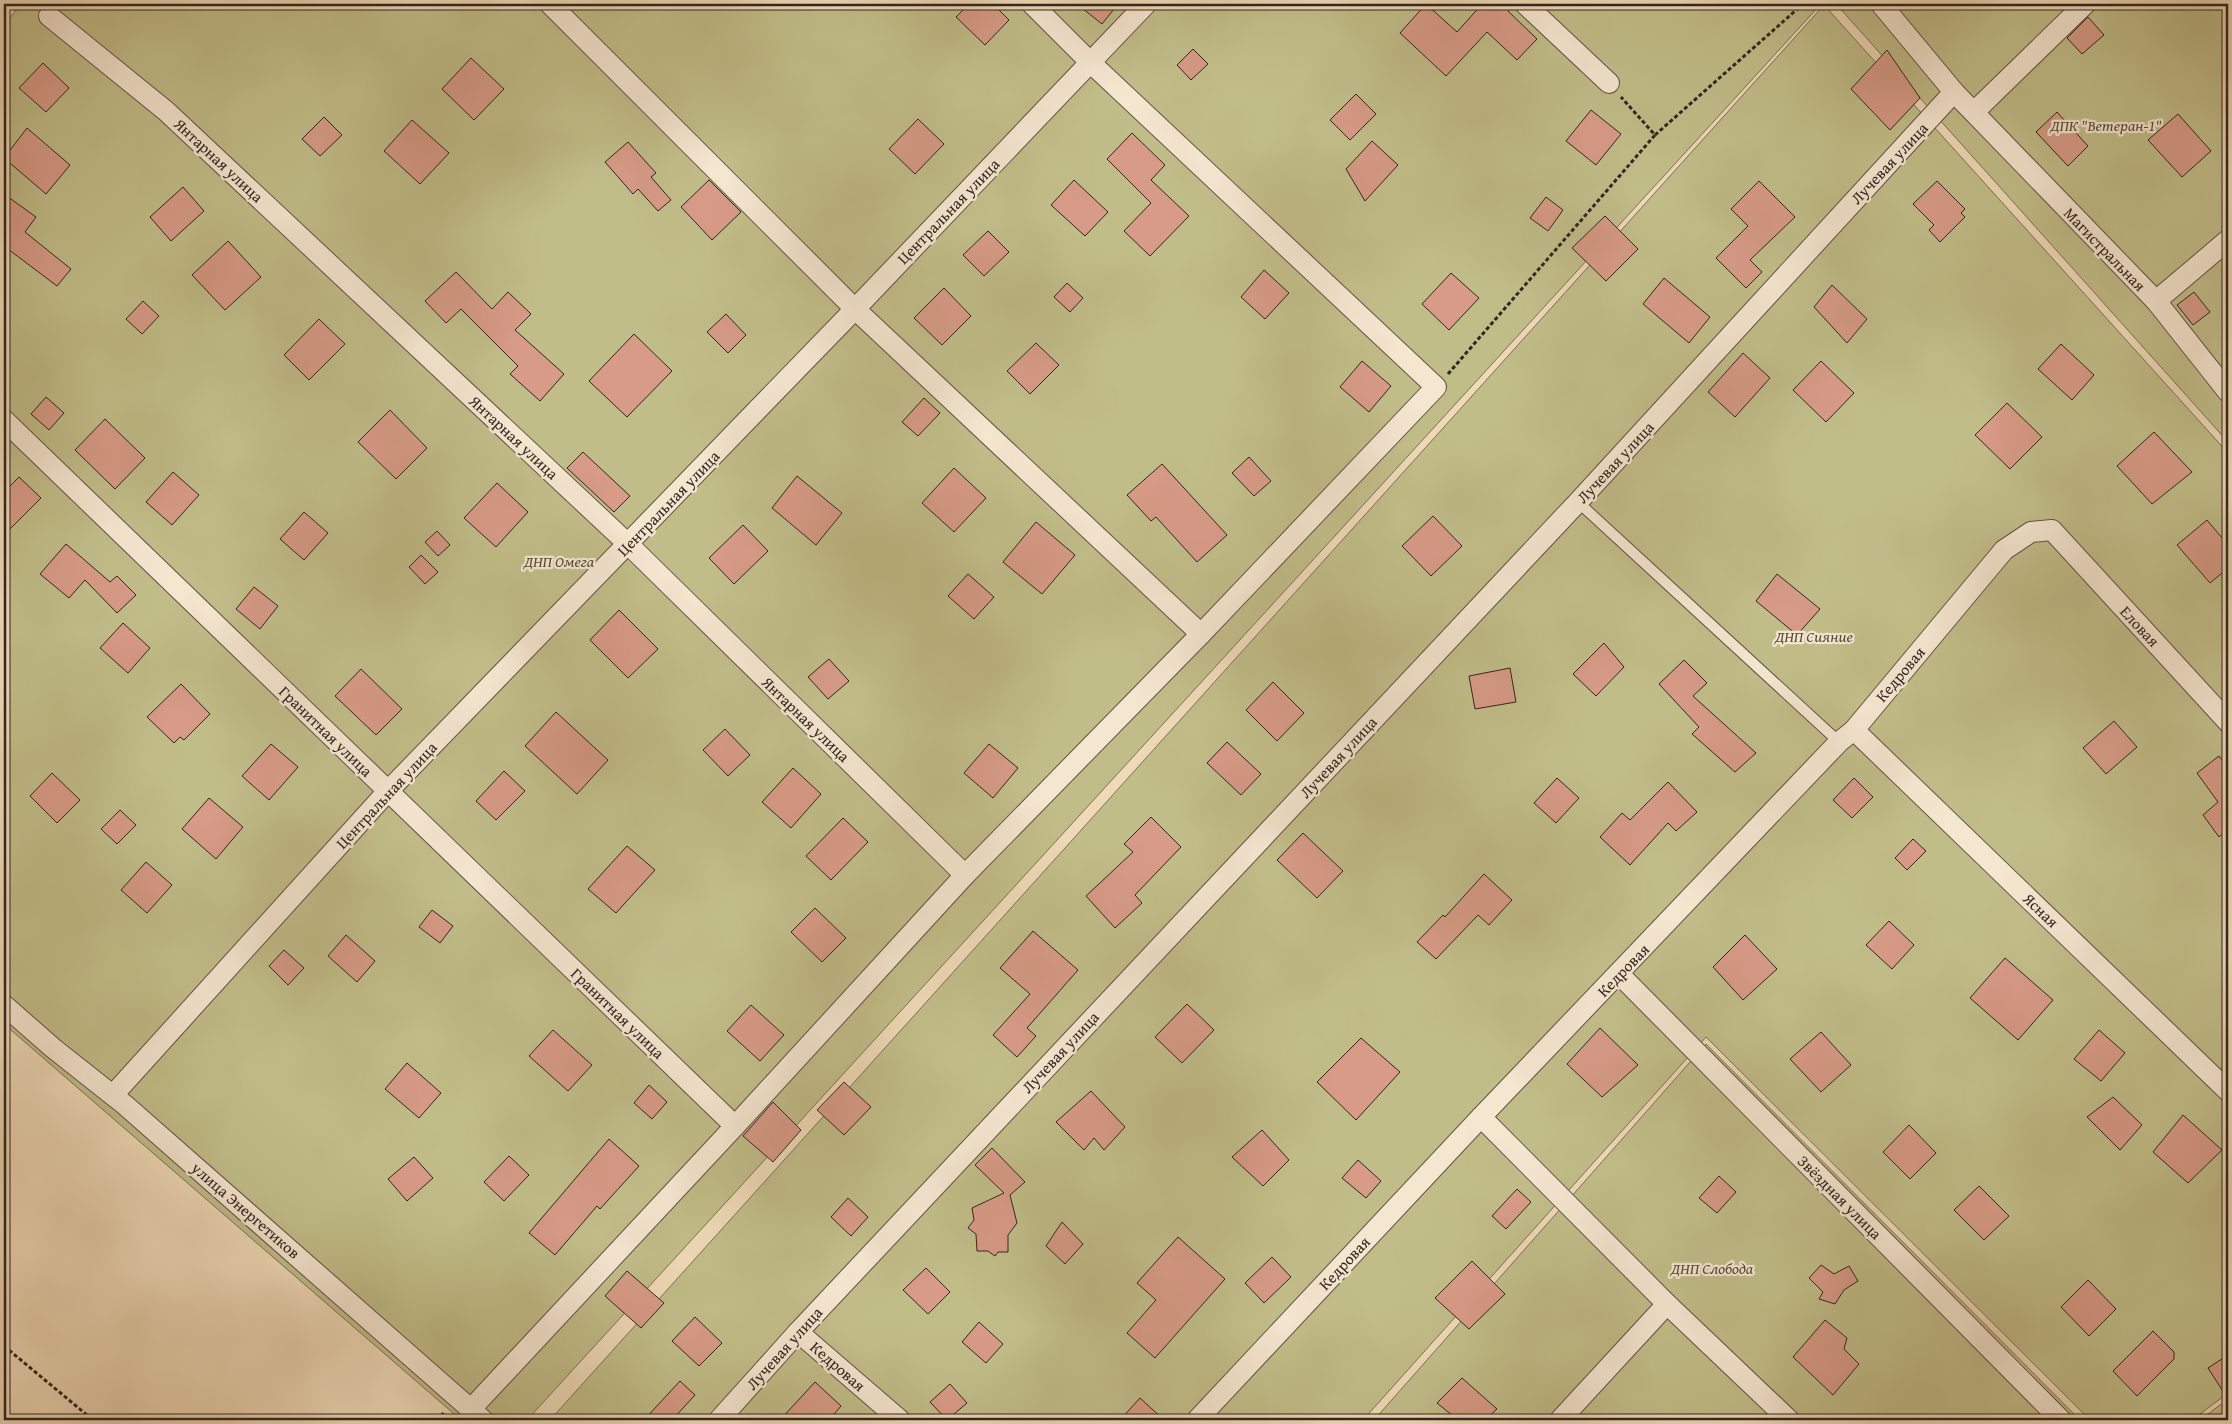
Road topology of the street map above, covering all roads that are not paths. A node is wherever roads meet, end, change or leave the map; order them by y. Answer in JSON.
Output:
{"nodes":[{"id":1,"x":550,"y":4,"type":"edge"},
{"id":2,"x":1032,"y":4,"type":"edge"},
{"id":3,"x":1146,"y":4,"type":"edge"},
{"id":4,"x":1525,"y":4,"type":"edge"},
{"id":5,"x":1882,"y":4,"type":"edge"},
{"id":6,"x":2085,"y":4,"type":"edge"},
{"id":7,"x":49,"y":16,"type":"dead end"},
{"id":8,"x":1091,"y":63,"type":"junction"},
{"id":9,"x":1609,"y":84,"type":"road end"},
{"id":10,"x":1954,"y":92,"type":"junction"},
{"id":11,"x":1974,"y":112,"type":"junction"},
{"id":12,"x":2228,"y":240,"type":"edge"},
{"id":13,"x":2156,"y":301,"type":"junction"},
{"id":14,"x":855,"y":309,"type":"junction"},
{"id":15,"x":2228,"y":392,"type":"edge"},
{"id":16,"x":4,"y":420,"type":"edge"},
{"id":17,"x":1578,"y":502,"type":"junction"},
{"id":18,"x":2052,"y":530,"type":"joint"},
{"id":19,"x":628,"y":544,"type":"junction"},
{"id":20,"x":1201,"y":634,"type":"junction"},
{"id":21,"x":2228,"y":722,"type":"edge"},
{"id":22,"x":1847,"y":736,"type":"junction"},
{"id":23,"x":388,"y":791,"type":"junction"},
{"id":24,"x":964,"y":875,"type":"junction"},
{"id":25,"x":1619,"y":974,"type":"junction"},
{"id":26,"x":4,"y":1006,"type":"edge"},
{"id":27,"x":2228,"y":1090,"type":"edge"},
{"id":28,"x":113,"y":1095,"type":"junction"},
{"id":29,"x":1481,"y":1117,"type":"junction"},
{"id":30,"x":735,"y":1126,"type":"junction"},
{"id":31,"x":1667,"y":1304,"type":"junction"},
{"id":32,"x":798,"y":1332,"type":"junction"},
{"id":33,"x":477,"y":1415,"type":"edge"},
{"id":34,"x":719,"y":1420,"type":"edge"},
{"id":35,"x":900,"y":1420,"type":"edge"},
{"id":36,"x":1196,"y":1420,"type":"edge"},
{"id":37,"x":1560,"y":1420,"type":"edge"},
{"id":38,"x":1789,"y":1420,"type":"edge"},
{"id":39,"x":2062,"y":1420,"type":"edge"}],
"edges":[{"from":1,"to":14,"type":"street"},
{"from":2,"to":8,"type":"street"},
{"from":3,"to":8,"type":"street","name":"Центральная улица"},
{"from":4,"to":9,"type":"street"},
{"from":5,"to":10,"type":"street","name":"Магистральная"},
{"from":6,"to":11,"type":"street"},
{"from":7,"to":19,"type":"street","name":"Янтарная улица"},
{"from":8,"to":14,"type":"street","name":"Центральная улица"},
{"from":8,"to":20,"type":"street"},
{"from":10,"to":11,"type":"street","name":"Магистральная"},
{"from":10,"to":17,"type":"street","name":"Лучевая улица"},
{"from":11,"to":13,"type":"street","name":"Магистральная"},
{"from":12,"to":13,"type":"street"},
{"from":13,"to":15,"type":"street","name":"Магистральная"},
{"from":14,"to":19,"type":"street","name":"Центральная улица"},
{"from":14,"to":20,"type":"street"},
{"from":16,"to":23,"type":"street","name":"Гранитная улица"},
{"from":17,"to":22,"type":"lane"},
{"from":17,"to":32,"type":"street","name":"Лучевая улица"},
{"from":18,"to":21,"type":"street","name":"Еловая"},
{"from":18,"to":22,"type":"street","name":"Кедровая"},
{"from":19,"to":23,"type":"street","name":"Центральная улица"},
{"from":19,"to":24,"type":"street","name":"Янтарная улица"},
{"from":20,"to":24,"type":"street"},
{"from":22,"to":25,"type":"street","name":"Кедровая"},
{"from":22,"to":27,"type":"street","name":"Ясная"},
{"from":23,"to":28,"type":"street","name":"Центральная улица"},
{"from":23,"to":30,"type":"street","name":"Гранитная улица"},
{"from":24,"to":30,"type":"street"},
{"from":25,"to":29,"type":"street","name":"Кедровая"},
{"from":25,"to":39,"type":"street","name":"Звёздная улица"},
{"from":26,"to":28,"type":"street","name":"улица Энергетиков"},
{"from":28,"to":33,"type":"street","name":"улица Энергетиков"},
{"from":29,"to":31,"type":"street"},
{"from":29,"to":36,"type":"street","name":"Кедровая"},
{"from":30,"to":33,"type":"street"},
{"from":31,"to":37,"type":"street"},
{"from":31,"to":38,"type":"street"},
{"from":32,"to":34,"type":"street","name":"Лучевая улица"},
{"from":32,"to":35,"type":"street","name":"Кедровая"}]}
